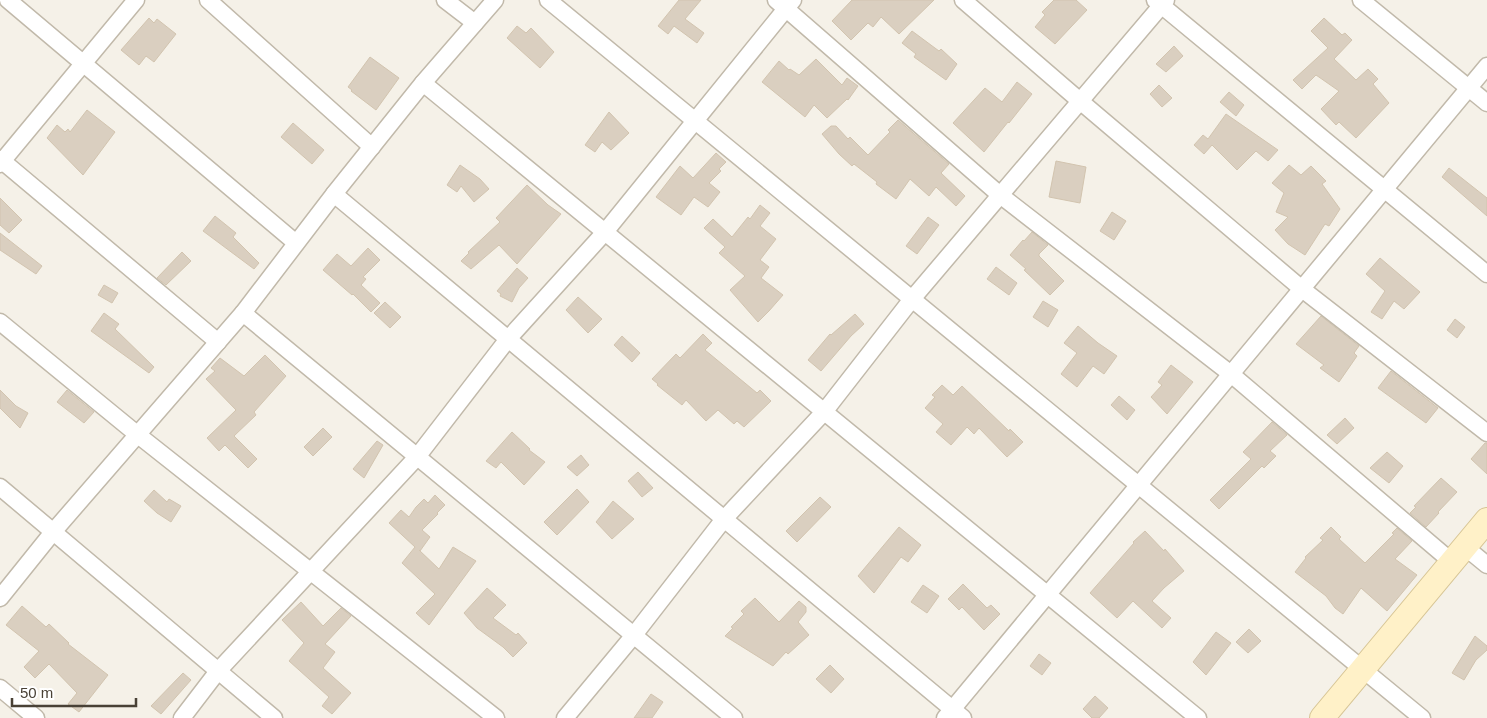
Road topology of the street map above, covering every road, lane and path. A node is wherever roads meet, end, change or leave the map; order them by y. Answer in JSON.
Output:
{"nodes":[{"id":1,"x":8,"y":0,"type":"edge"},
{"id":2,"x":136,"y":0,"type":"edge"},
{"id":3,"x":208,"y":0,"type":"edge"},
{"id":4,"x":445,"y":0,"type":"edge"},
{"id":5,"x":496,"y":0,"type":"edge"},
{"id":6,"x":548,"y":0,"type":"edge"},
{"id":7,"x":963,"y":0,"type":"edge"},
{"id":8,"x":1361,"y":0,"type":"edge"},
{"id":9,"x":1161,"y":2,"type":"edge"},
{"id":10,"x":785,"y":3,"type":"edge"},
{"id":11,"x":475,"y":23,"type":"junction"},
{"id":12,"x":83,"y":64,"type":"junction"},
{"id":13,"x":1487,"y":66,"type":"edge"},
{"id":14,"x":423,"y":83,"type":"junction"},
{"id":15,"x":1469,"y":88,"type":"junction"},
{"id":16,"x":1080,"y":101,"type":"junction"},
{"id":17,"x":1487,"y":103,"type":"edge"},
{"id":18,"x":695,"y":121,"type":"junction"},
{"id":19,"x":372,"y":147,"type":"junction"},
{"id":20,"x":1,"y":161,"type":"edge"},
{"id":21,"x":1385,"y":189,"type":"junction"},
{"id":22,"x":334,"y":194,"type":"junction"},
{"id":23,"x":1000,"y":195,"type":"junction"},
{"id":24,"x":605,"y":232,"type":"junction"},
{"id":25,"x":296,"y":243,"type":"junction"},
{"id":26,"x":1487,"y":274,"type":"edge"},
{"id":27,"x":1302,"y":289,"type":"junction"},
{"id":28,"x":912,"y":299,"type":"junction"},
{"id":29,"x":243,"y":313,"type":"junction"},
{"id":30,"x":0,"y":322,"type":"edge"},
{"id":31,"x":508,"y":339,"type":"junction"},
{"id":32,"x":218,"y":342,"type":"junction"},
{"id":33,"x":1231,"y":374,"type":"junction"},
{"id":34,"x":824,"y":412,"type":"junction"},
{"id":35,"x":1487,"y":433,"type":"edge"},
{"id":36,"x":138,"y":435,"type":"junction"},
{"id":37,"x":417,"y":456,"type":"junction"},
{"id":38,"x":1139,"y":485,"type":"junction"},
{"id":39,"x":0,"y":487,"type":"edge"},
{"id":40,"x":724,"y":518,"type":"junction"},
{"id":41,"x":1487,"y":520,"type":"edge"},
{"id":42,"x":53,"y":532,"type":"junction"},
{"id":43,"x":1458,"y":555,"type":"junction"},
{"id":44,"x":1487,"y":565,"type":"edge"},
{"id":45,"x":310,"y":571,"type":"junction"},
{"id":46,"x":1048,"y":595,"type":"junction"},
{"id":47,"x":0,"y":598,"type":"edge"},
{"id":48,"x":634,"y":636,"type":"junction"},
{"id":49,"x":1363,"y":669,"type":"junction"},
{"id":50,"x":218,"y":671,"type":"junction"},
{"id":51,"x":0,"y":688,"type":"edge"},
{"id":52,"x":954,"y":715,"type":"edge"},
{"id":53,"x":36,"y":718,"type":"edge"},
{"id":54,"x":182,"y":718,"type":"edge"},
{"id":55,"x":274,"y":718,"type":"edge"},
{"id":56,"x":496,"y":718,"type":"edge"},
{"id":57,"x":565,"y":718,"type":"edge"},
{"id":58,"x":734,"y":718,"type":"edge"},
{"id":59,"x":1198,"y":718,"type":"edge"},
{"id":60,"x":1322,"y":718,"type":"edge"},
{"id":61,"x":1422,"y":718,"type":"edge"}],
"edges":[{"from":1,"to":12,"type":"street"},
{"from":2,"to":12,"type":"street"},
{"from":3,"to":19,"type":"street"},
{"from":4,"to":11,"type":"street"},
{"from":5,"to":11,"type":"street"},
{"from":6,"to":18,"type":"street"},
{"from":7,"to":16,"type":"street"},
{"from":8,"to":15,"type":"street"},
{"from":9,"to":16,"type":"street"},
{"from":9,"to":21,"type":"street"},
{"from":10,"to":18,"type":"street"},
{"from":10,"to":23,"type":"street"},
{"from":11,"to":14,"type":"street"},
{"from":12,"to":20,"type":"street"},
{"from":12,"to":25,"type":"street"},
{"from":13,"to":15,"type":"street"},
{"from":14,"to":19,"type":"street"},
{"from":14,"to":24,"type":"street"},
{"from":15,"to":17,"type":"street"},
{"from":15,"to":21,"type":"street"},
{"from":16,"to":23,"type":"street"},
{"from":16,"to":27,"type":"street"},
{"from":18,"to":24,"type":"street"},
{"from":18,"to":28,"type":"street"},
{"from":19,"to":22,"type":"street"},
{"from":20,"to":32,"type":"street"},
{"from":21,"to":26,"type":"street"},
{"from":21,"to":27,"type":"street"},
{"from":22,"to":25,"type":"street"},
{"from":22,"to":31,"type":"street"},
{"from":23,"to":28,"type":"street"},
{"from":23,"to":33,"type":"street"},
{"from":24,"to":31,"type":"street"},
{"from":24,"to":34,"type":"street"},
{"from":25,"to":29,"type":"street"},
{"from":27,"to":33,"type":"street"},
{"from":27,"to":35,"type":"street"},
{"from":28,"to":34,"type":"street"},
{"from":28,"to":38,"type":"street"},
{"from":29,"to":32,"type":"street"},
{"from":29,"to":37,"type":"street"},
{"from":30,"to":36,"type":"street"},
{"from":31,"to":37,"type":"street"},
{"from":31,"to":40,"type":"street"},
{"from":32,"to":36,"type":"street"},
{"from":33,"to":38,"type":"street"},
{"from":33,"to":43,"type":"street"},
{"from":34,"to":40,"type":"street"},
{"from":34,"to":46,"type":"street"},
{"from":36,"to":42,"type":"street"},
{"from":36,"to":45,"type":"street"},
{"from":37,"to":45,"type":"street"},
{"from":37,"to":48,"type":"street"},
{"from":38,"to":46,"type":"street"},
{"from":38,"to":49,"type":"street"},
{"from":39,"to":42,"type":"street"},
{"from":40,"to":48,"type":"street"},
{"from":40,"to":52,"type":"street"},
{"from":41,"to":43,"type":"street"},
{"from":42,"to":47,"type":"street"},
{"from":42,"to":50,"type":"street"},
{"from":43,"to":44,"type":"street"},
{"from":43,"to":49,"type":"street"},
{"from":45,"to":50,"type":"street"},
{"from":45,"to":56,"type":"street"},
{"from":46,"to":52,"type":"street"},
{"from":46,"to":59,"type":"street"},
{"from":48,"to":57,"type":"street"},
{"from":48,"to":58,"type":"street"},
{"from":49,"to":60,"type":"street"},
{"from":49,"to":61,"type":"street"},
{"from":50,"to":54,"type":"street"},
{"from":50,"to":55,"type":"street"},
{"from":51,"to":53,"type":"street"}]}
